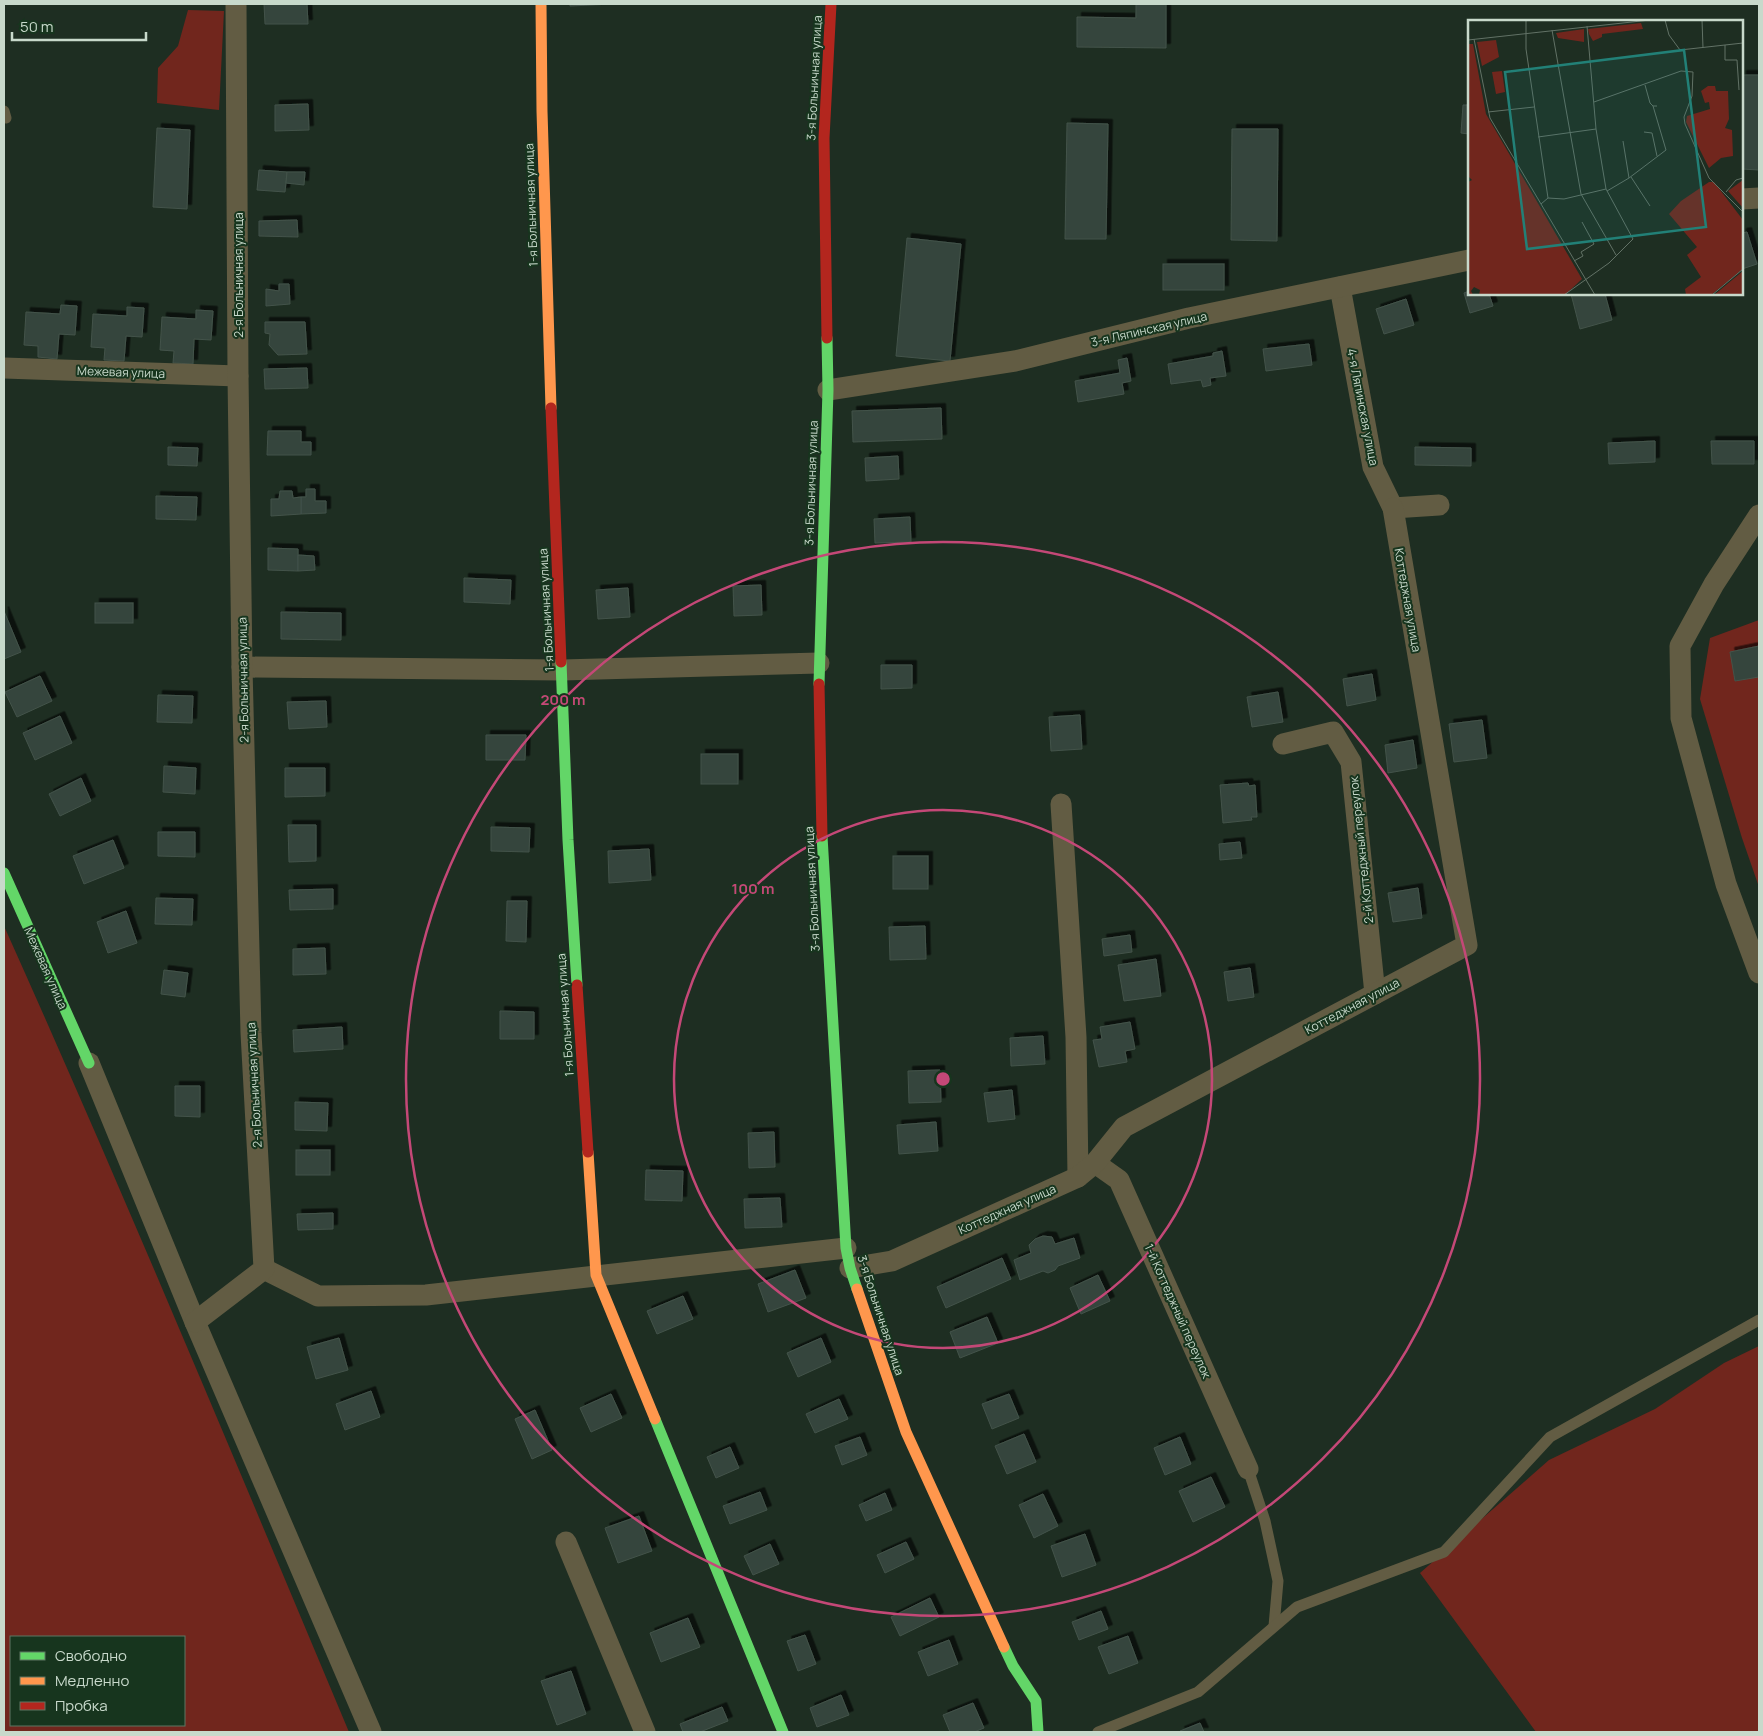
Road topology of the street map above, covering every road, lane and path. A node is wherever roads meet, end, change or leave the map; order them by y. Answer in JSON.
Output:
{"nodes":[{"id":1,"x":236,"y":4,"type":"edge"},
{"id":2,"x":541,"y":4,"type":"edge"},
{"id":3,"x":831,"y":4,"type":"edge"},
{"id":4,"x":1759,"y":198,"type":"edge"},
{"id":5,"x":1743,"y":200,"type":"edge"},
{"id":6,"x":1468,"y":260,"type":"edge"},
{"id":7,"x":1340,"y":286,"type":"junction"},
{"id":8,"x":4,"y":368,"type":"edge"},
{"id":9,"x":238,"y":376,"type":"junction"},
{"id":10,"x":828,"y":390,"type":"junction"},
{"id":11,"x":1439,"y":505,"type":"dead end"},
{"id":12,"x":1392,"y":508,"type":"junction"},
{"id":13,"x":1759,"y":515,"type":"edge"},
{"id":14,"x":819,"y":663,"type":"junction"},
{"id":15,"x":242,"y":667,"type":"junction"},
{"id":16,"x":562,"y":670,"type":"junction"},
{"id":17,"x":1283,"y":744,"type":"dead end"},
{"id":18,"x":1061,"y":804,"type":"dead end"},
{"id":19,"x":4,"y":873,"type":"edge"},
{"id":20,"x":1759,"y":973,"type":"edge"},
{"id":21,"x":1376,"y":994,"type":"junction"},
{"id":22,"x":89,"y":1063,"type":"joint"},
{"id":23,"x":1095,"y":1163,"type":"junction"},
{"id":24,"x":1078,"y":1177,"type":"junction"},
{"id":25,"x":848,"y":1258,"type":"junction"},
{"id":26,"x":264,"y":1269,"type":"junction"},
{"id":27,"x":596,"y":1275,"type":"junction"},
{"id":28,"x":1759,"y":1320,"type":"edge"},
{"id":29,"x":195,"y":1322,"type":"junction"},
{"id":30,"x":1248,"y":1469,"type":"joint"},
{"id":31,"x":566,"y":1542,"type":"dead end"},
{"id":32,"x":1274,"y":1626,"type":"junction"},
{"id":33,"x":371,"y":1732,"type":"edge"},
{"id":34,"x":645,"y":1732,"type":"edge"},
{"id":35,"x":783,"y":1732,"type":"edge"},
{"id":36,"x":1038,"y":1732,"type":"edge"},
{"id":37,"x":1098,"y":1732,"type":"edge"}],
"edges":[{"from":1,"to":9,"type":"street","name":"2-я Больничная улица"},
{"from":2,"to":16,"type":"street","name":"1-я Больничная улица"},
{"from":3,"to":10,"type":"street","name":"3-я Больничная улица"},
{"from":4,"to":5,"type":"street"},
{"from":6,"to":7,"type":"street","name":"3-я Ляпинская улица"},
{"from":7,"to":10,"type":"street","name":"3-я Ляпинская улица"},
{"from":7,"to":12,"type":"street","name":"4-я Ляпинская улица"},
{"from":8,"to":9,"type":"street","name":"Межевая улица"},
{"from":9,"to":15,"type":"street","name":"2-я Больничная улица"},
{"from":10,"to":14,"type":"street","name":"3-я Больничная улица"},
{"from":11,"to":12,"type":"street"},
{"from":12,"to":21,"type":"street","name":"Коттеджная улица"},
{"from":13,"to":20,"type":"street"},
{"from":14,"to":16,"type":"street"},
{"from":14,"to":25,"type":"street","name":"3-я Больничная улица"},
{"from":15,"to":16,"type":"street"},
{"from":15,"to":26,"type":"street","name":"2-я Больничная улица"},
{"from":16,"to":27,"type":"street","name":"1-я Больничная улица"},
{"from":17,"to":21,"type":"street","name":"2-й Коттеджный переулок"},
{"from":18,"to":24,"type":"street"},
{"from":19,"to":22,"type":"street","name":"Межевая улица"},
{"from":21,"to":23,"type":"street","name":"Коттеджная улица"},
{"from":22,"to":29,"type":"street"},
{"from":23,"to":24,"type":"street","name":"Коттеджная улица"},
{"from":23,"to":30,"type":"street","name":"1-й Коттеджный переулок"},
{"from":24,"to":25,"type":"street","name":"Коттеджная улица"},
{"from":25,"to":27,"type":"street","name":"Коттеджная улица"},
{"from":25,"to":36,"type":"street","name":"3-я Больничная улица"},
{"from":26,"to":27,"type":"street","name":"Коттеджная улица"},
{"from":26,"to":29,"type":"street"},
{"from":27,"to":35,"type":"street","name":"1-я Больничная улица"},
{"from":28,"to":32,"type":"lane"},
{"from":29,"to":33,"type":"street"},
{"from":30,"to":32,"type":"lane"},
{"from":31,"to":34,"type":"street"},
{"from":32,"to":37,"type":"lane"}]}
